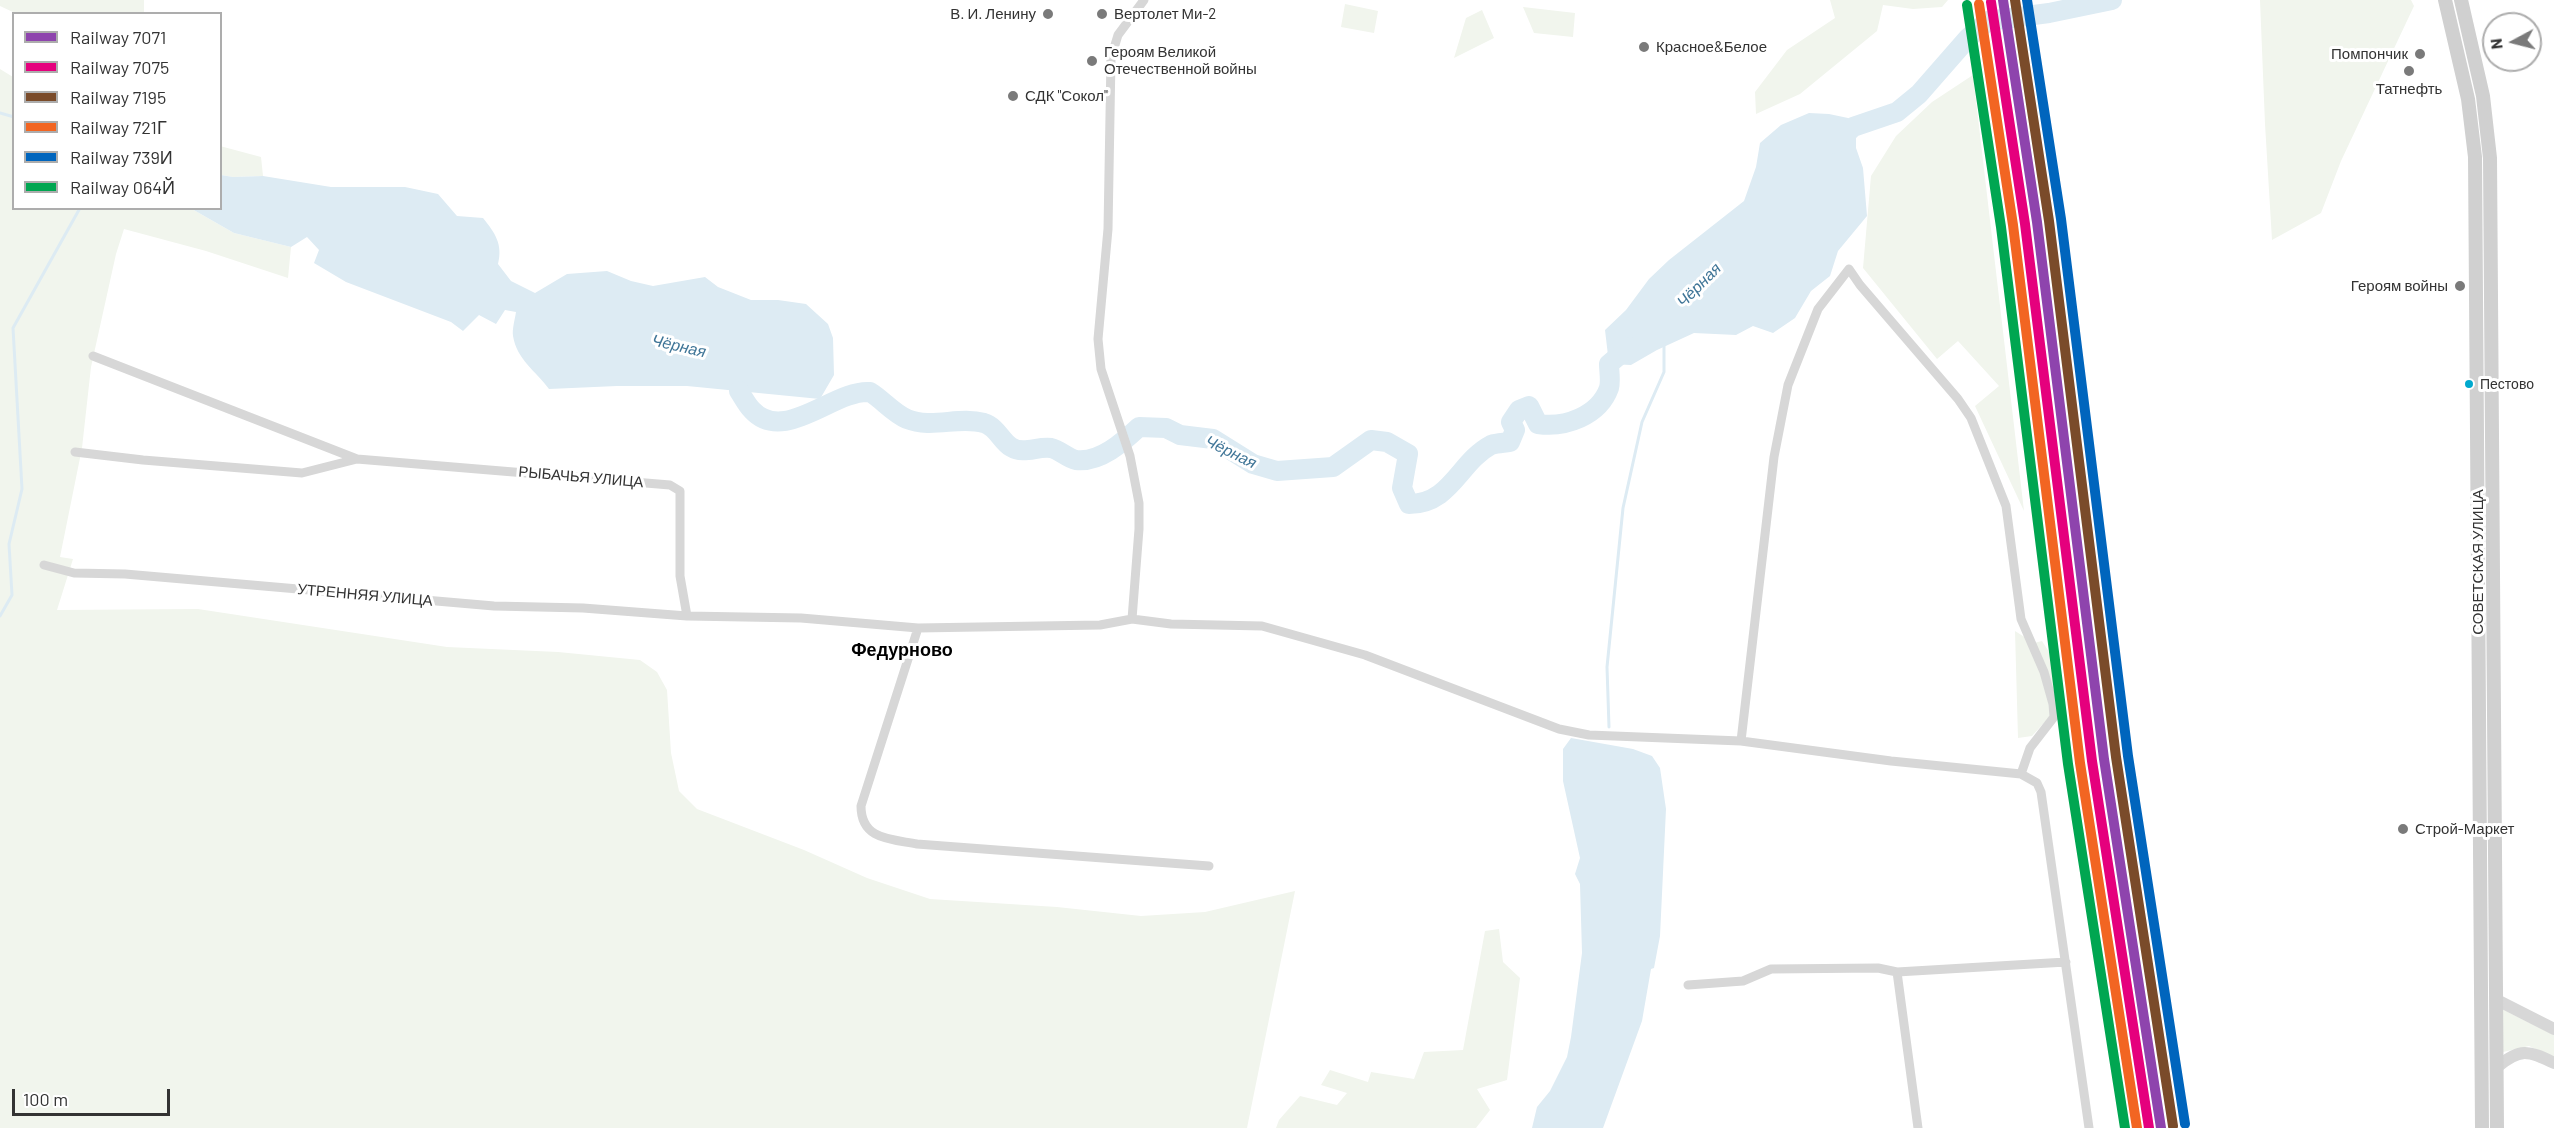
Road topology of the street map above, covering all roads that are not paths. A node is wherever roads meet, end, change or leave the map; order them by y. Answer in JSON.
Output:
{"nodes":[{"id":1,"x":1144,"y":0,"type":"edge"},
{"id":2,"x":2445,"y":0,"type":"edge"},
{"id":3,"x":2461,"y":0,"type":"edge"},
{"id":4,"x":93,"y":356,"type":"dead end"},
{"id":5,"x":75,"y":452,"type":"dead end"},
{"id":6,"x":357,"y":459,"type":"junction"},
{"id":7,"x":44,"y":565,"type":"dead end"},
{"id":8,"x":687,"y":616,"type":"junction"},
{"id":9,"x":1132,"y":619,"type":"junction"},
{"id":10,"x":918,"y":628,"type":"junction"},
{"id":11,"x":1741,"y":741,"type":"junction"},
{"id":12,"x":2021,"y":774,"type":"junction"},
{"id":13,"x":1209,"y":866,"type":"dead end"},
{"id":14,"x":2066,"y":962,"type":"junction"},
{"id":15,"x":1897,"y":972,"type":"junction"},
{"id":16,"x":1688,"y":985,"type":"dead end"},
{"id":17,"x":2497,"y":1000,"type":"junction"},
{"id":18,"x":2554,"y":1029,"type":"edge"},
{"id":19,"x":2554,"y":1063,"type":"edge"},
{"id":20,"x":2497,"y":1067,"type":"junction"},
{"id":21,"x":1918,"y":1128,"type":"edge"},
{"id":22,"x":2089,"y":1128,"type":"edge"},
{"id":23,"x":2482,"y":1128,"type":"edge"},
{"id":24,"x":2497,"y":1128,"type":"edge"}],
"edges":[{"from":1,"to":9,"type":"street"},
{"from":2,"to":23,"type":"main road","name":"СОВЕТСКАЯ УЛИЦА"},
{"from":3,"to":17,"type":"main road","name":"СОВЕТСКАЯ УЛИЦА"},
{"from":4,"to":6,"type":"street"},
{"from":5,"to":6,"type":"street"},
{"from":6,"to":8,"type":"street","name":"РЫБАЧЬЯ УЛИЦА"},
{"from":7,"to":8,"type":"street","name":"УТРЕННЯЯ УЛИЦА"},
{"from":8,"to":10,"type":"street","name":"УТРЕННЯЯ УЛИЦА"},
{"from":9,"to":10,"type":"street","name":"УТРЕННЯЯ УЛИЦА"},
{"from":9,"to":11,"type":"street","name":"УТРЕННЯЯ УЛИЦА"},
{"from":10,"to":13,"type":"street"},
{"from":11,"to":12,"type":"street","name":"УТРЕННЯЯ УЛИЦА"},
{"from":11,"to":12,"type":"street"},
{"from":12,"to":14,"type":"street"},
{"from":14,"to":15,"type":"street"},
{"from":14,"to":22,"type":"street"},
{"from":15,"to":16,"type":"street"},
{"from":15,"to":21,"type":"street"},
{"from":17,"to":18,"type":"street"},
{"from":17,"to":20,"type":"main road","name":"СОВЕТСКАЯ УЛИЦА"},
{"from":19,"to":20,"type":"street"},
{"from":20,"to":24,"type":"main road","name":"СОВЕТСКАЯ УЛИЦА"}]}
